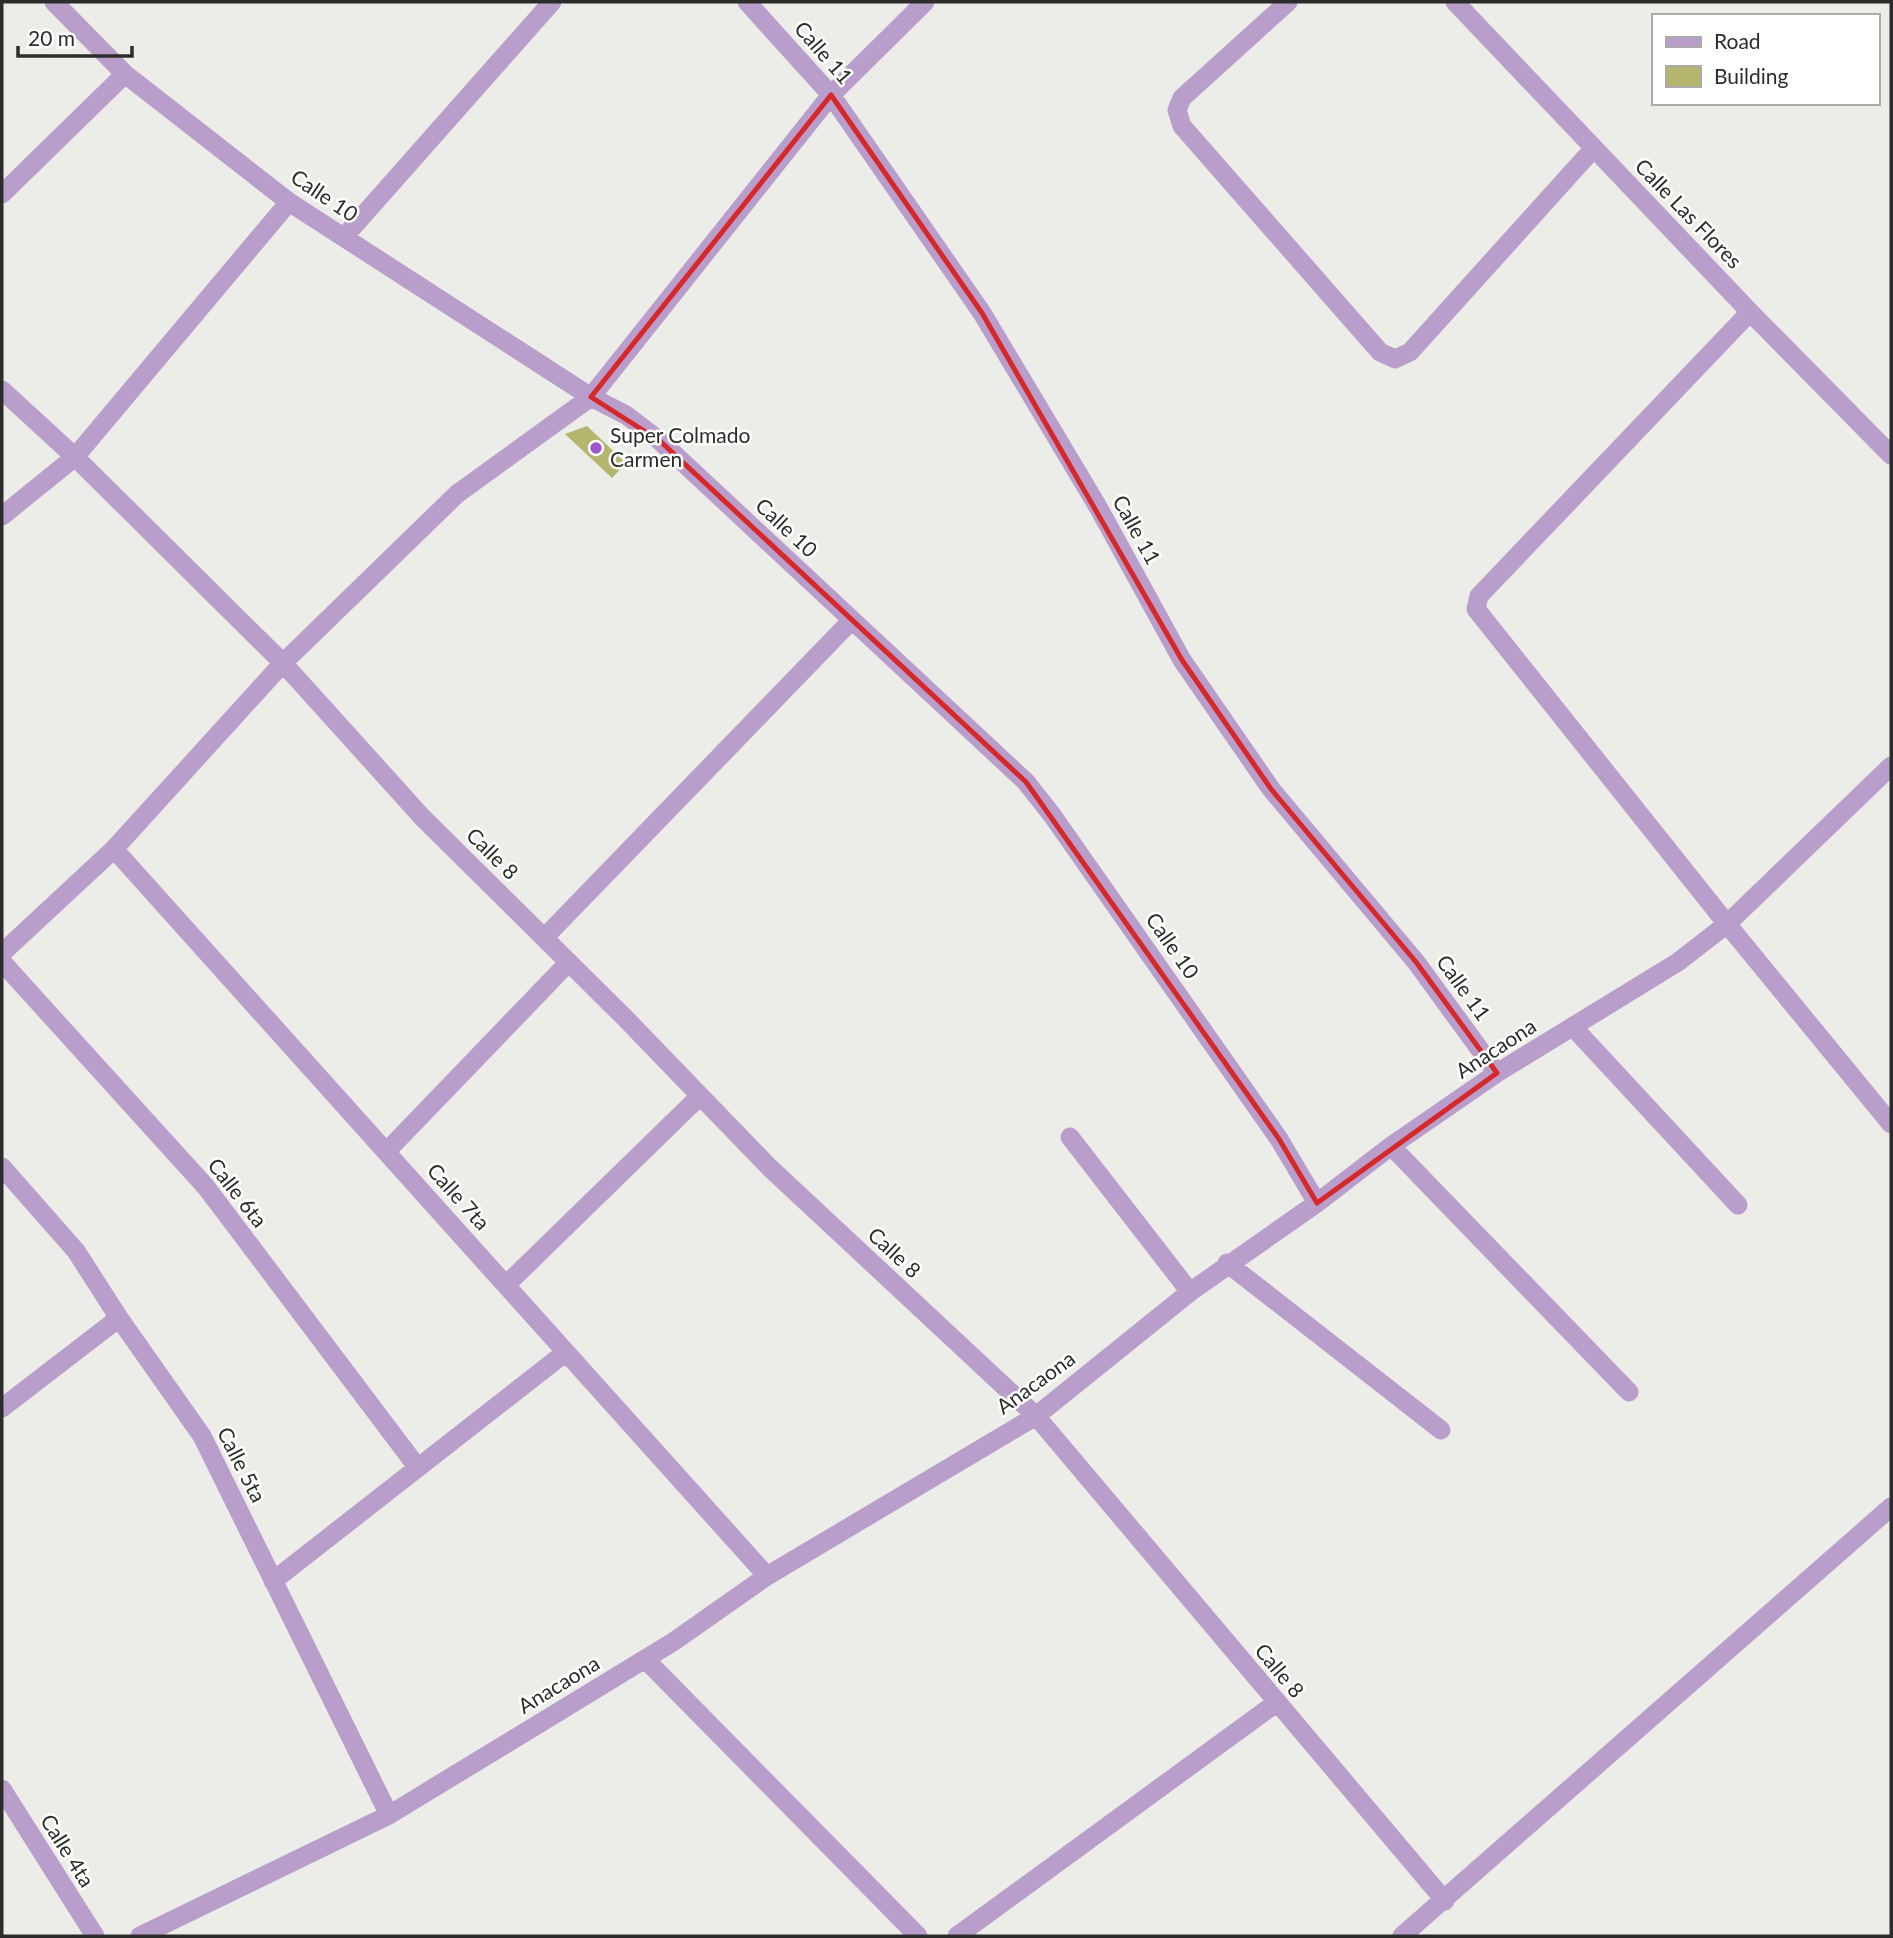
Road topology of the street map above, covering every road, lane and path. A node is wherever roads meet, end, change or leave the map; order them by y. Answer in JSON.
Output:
{"nodes":[{"id":1,"x":54,"y":2,"type":"edge"},
{"id":2,"x":552,"y":2,"type":"edge"},
{"id":3,"x":747,"y":2,"type":"edge"},
{"id":4,"x":925,"y":2,"type":"edge"},
{"id":5,"x":1288,"y":2,"type":"edge"},
{"id":6,"x":1455,"y":2,"type":"edge"},
{"id":7,"x":125,"y":74,"type":"junction"},
{"id":8,"x":831,"y":96,"type":"junction"},
{"id":9,"x":1594,"y":148,"type":"junction"},
{"id":10,"x":2,"y":194,"type":"edge"},
{"id":11,"x":289,"y":202,"type":"junction"},
{"id":12,"x":344,"y":237,"type":"junction"},
{"id":13,"x":1750,"y":312,"type":"junction"},
{"id":14,"x":2,"y":390,"type":"edge"},
{"id":15,"x":591,"y":397,"type":"junction"},
{"id":16,"x":1891,"y":455,"type":"edge"},
{"id":17,"x":75,"y":457,"type":"junction"},
{"id":18,"x":2,"y":516,"type":"edge"},
{"id":19,"x":851,"y":621,"type":"junction"},
{"id":20,"x":283,"y":663,"type":"junction"},
{"id":21,"x":1891,"y":766,"type":"edge"},
{"id":22,"x":114,"y":849,"type":"junction"},
{"id":23,"x":1727,"y":924,"type":"junction"},
{"id":24,"x":544,"y":938,"type":"junction"},
{"id":25,"x":2,"y":953,"type":"edge"},
{"id":26,"x":2,"y":962,"type":"edge"},
{"id":27,"x":569,"y":962,"type":"junction"},
{"id":28,"x":1573,"y":1027,"type":"junction"},
{"id":29,"x":1497,"y":1073,"type":"junction"},
{"id":30,"x":700,"y":1096,"type":"junction"},
{"id":31,"x":1891,"y":1124,"type":"edge"},
{"id":32,"x":1070,"y":1137,"type":"dead end"},
{"id":33,"x":1391,"y":1146,"type":"junction"},
{"id":34,"x":386,"y":1152,"type":"junction"},
{"id":35,"x":2,"y":1167,"type":"edge"},
{"id":36,"x":1317,"y":1203,"type":"junction"},
{"id":37,"x":1738,"y":1205,"type":"dead end"},
{"id":38,"x":1227,"y":1264,"type":"junction"},
{"id":39,"x":506,"y":1285,"type":"junction"},
{"id":40,"x":1190,"y":1292,"type":"junction"},
{"id":41,"x":119,"y":1318,"type":"junction"},
{"id":42,"x":566,"y":1352,"type":"junction"},
{"id":43,"x":1629,"y":1392,"type":"dead end"},
{"id":44,"x":2,"y":1408,"type":"edge"},
{"id":45,"x":1036,"y":1416,"type":"junction"},
{"id":46,"x":1441,"y":1430,"type":"dead end"},
{"id":47,"x":418,"y":1468,"type":"junction"},
{"id":48,"x":1891,"y":1507,"type":"edge"},
{"id":49,"x":767,"y":1576,"type":"junction"},
{"id":50,"x":273,"y":1581,"type":"junction"},
{"id":51,"x":645,"y":1659,"type":"junction"},
{"id":52,"x":1276,"y":1703,"type":"junction"},
{"id":53,"x":2,"y":1789,"type":"edge"},
{"id":54,"x":389,"y":1815,"type":"junction"},
{"id":55,"x":1445,"y":1901,"type":"junction"},
{"id":56,"x":95,"y":1936,"type":"edge"},
{"id":57,"x":140,"y":1936,"type":"edge"},
{"id":58,"x":918,"y":1936,"type":"edge"},
{"id":59,"x":957,"y":1936,"type":"edge"},
{"id":60,"x":1402,"y":1936,"type":"edge"}],
"edges":[{"from":1,"to":7,"type":"street","name":"Calle 10"},
{"from":2,"to":12,"type":"street"},
{"from":3,"to":8,"type":"street","name":"Calle 11"},
{"from":4,"to":8,"type":"street"},
{"from":5,"to":9,"type":"street"},
{"from":6,"to":9,"type":"street","name":"Calle Las Flores"},
{"from":7,"to":10,"type":"street"},
{"from":7,"to":11,"type":"street","name":"Calle 10"},
{"from":8,"to":15,"type":"street"},
{"from":8,"to":29,"type":"street","name":"Calle 11"},
{"from":9,"to":13,"type":"street","name":"Calle Las Flores"},
{"from":11,"to":12,"type":"street","name":"Calle 10"},
{"from":11,"to":17,"type":"street"},
{"from":12,"to":15,"type":"street","name":"Calle 10"},
{"from":13,"to":16,"type":"street","name":"Calle Las Flores"},
{"from":13,"to":23,"type":"street"},
{"from":14,"to":17,"type":"street","name":"Calle 8"},
{"from":15,"to":19,"type":"street","name":"Calle 10"},
{"from":15,"to":20,"type":"street"},
{"from":17,"to":18,"type":"street"},
{"from":17,"to":20,"type":"street","name":"Calle 8"},
{"from":19,"to":24,"type":"street"},
{"from":19,"to":36,"type":"street","name":"Calle 10"},
{"from":20,"to":22,"type":"street"},
{"from":20,"to":24,"type":"street","name":"Calle 8"},
{"from":21,"to":23,"type":"street","name":"Anacaona"},
{"from":22,"to":25,"type":"street"},
{"from":22,"to":34,"type":"street","name":"Calle 7ta"},
{"from":23,"to":28,"type":"street","name":"Anacaona"},
{"from":23,"to":31,"type":"street"},
{"from":24,"to":27,"type":"street","name":"Calle 8"},
{"from":26,"to":47,"type":"street","name":"Calle 6ta"},
{"from":27,"to":30,"type":"street","name":"Calle 8"},
{"from":27,"to":34,"type":"street"},
{"from":28,"to":29,"type":"street","name":"Anacaona"},
{"from":28,"to":37,"type":"street"},
{"from":29,"to":33,"type":"street","name":"Anacaona"},
{"from":30,"to":39,"type":"street"},
{"from":30,"to":45,"type":"street","name":"Calle 8"},
{"from":32,"to":40,"type":"street"},
{"from":33,"to":36,"type":"street","name":"Anacaona"},
{"from":33,"to":43,"type":"street"},
{"from":34,"to":39,"type":"street","name":"Calle 7ta"},
{"from":35,"to":41,"type":"street","name":"Calle 5ta"},
{"from":36,"to":38,"type":"street","name":"Anacaona"},
{"from":38,"to":40,"type":"street","name":"Anacaona"},
{"from":38,"to":46,"type":"street"},
{"from":39,"to":42,"type":"street","name":"Calle 7ta"},
{"from":40,"to":45,"type":"street","name":"Anacaona"},
{"from":41,"to":44,"type":"street"},
{"from":41,"to":50,"type":"street","name":"Calle 5ta"},
{"from":42,"to":47,"type":"street"},
{"from":42,"to":49,"type":"street","name":"Calle 7ta"},
{"from":45,"to":49,"type":"street","name":"Anacaona"},
{"from":45,"to":52,"type":"street","name":"Calle 8"},
{"from":47,"to":50,"type":"street"},
{"from":48,"to":55,"type":"street"},
{"from":49,"to":51,"type":"street","name":"Anacaona"},
{"from":50,"to":54,"type":"street","name":"Calle 5ta"},
{"from":51,"to":54,"type":"street","name":"Anacaona"},
{"from":51,"to":58,"type":"street"},
{"from":52,"to":55,"type":"street","name":"Calle 8"},
{"from":52,"to":59,"type":"street"},
{"from":53,"to":56,"type":"street","name":"Calle 4ta"},
{"from":54,"to":57,"type":"street","name":"Anacaona"},
{"from":55,"to":60,"type":"street"}]}
